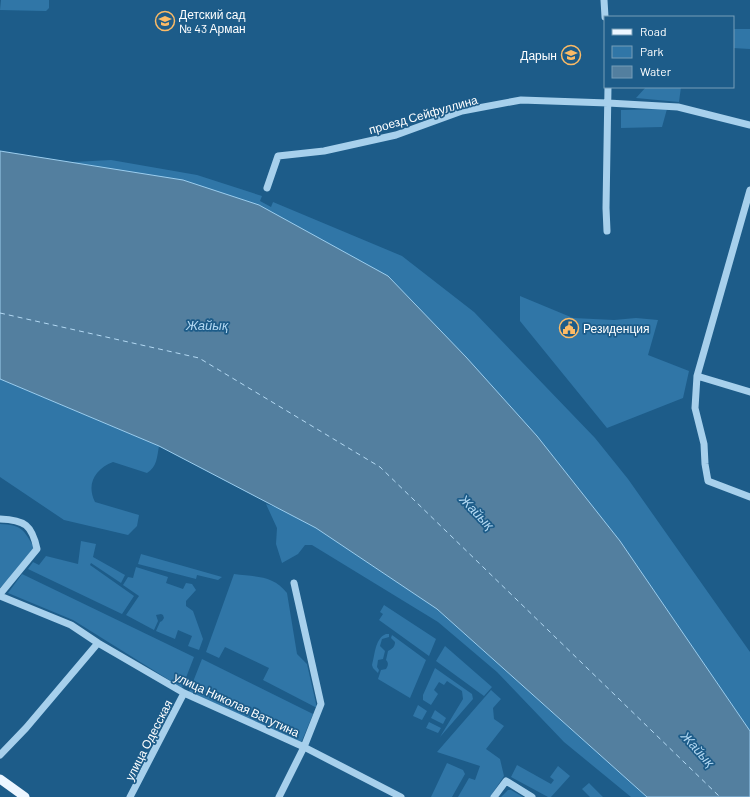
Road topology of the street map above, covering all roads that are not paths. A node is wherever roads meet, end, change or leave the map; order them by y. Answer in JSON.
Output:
{"nodes":[{"id":1,"x":604,"y":0,"type":"edge"},
{"id":2,"x":605,"y":16,"type":"edge"},
{"id":3,"x":608,"y":88,"type":"edge"},
{"id":4,"x":608,"y":102,"type":"junction"},
{"id":5,"x":750,"y":125,"type":"edge"},
{"id":6,"x":267,"y":188,"type":"dead end"},
{"id":7,"x":750,"y":190,"type":"edge"},
{"id":8,"x":607,"y":231,"type":"dead end"},
{"id":9,"x":698,"y":376,"type":"junction"},
{"id":10,"x":750,"y":392,"type":"edge"},
{"id":11,"x":750,"y":497,"type":"edge"},
{"id":12,"x":0,"y":519,"type":"edge"},
{"id":13,"x":294,"y":583,"type":"dead end"},
{"id":14,"x":0,"y":595,"type":"edge"},
{"id":15,"x":98,"y":643,"type":"junction"},
{"id":16,"x":184,"y":693,"type":"junction"},
{"id":17,"x":304,"y":747,"type":"junction"},
{"id":18,"x":0,"y":755,"type":"edge"},
{"id":19,"x":0,"y":780,"type":"edge"},
{"id":20,"x":25,"y":797,"type":"edge"},
{"id":21,"x":130,"y":797,"type":"edge"},
{"id":22,"x":279,"y":797,"type":"edge"},
{"id":23,"x":401,"y":797,"type":"edge"},
{"id":24,"x":494,"y":797,"type":"edge"},
{"id":25,"x":532,"y":797,"type":"edge"}],
"edges":[{"from":1,"to":2,"type":"street"},
{"from":3,"to":4,"type":"street"},
{"from":4,"to":5,"type":"street"},
{"from":4,"to":6,"type":"street","name":"проезд Сейфуллина"},
{"from":4,"to":8,"type":"street"},
{"from":7,"to":9,"type":"street"},
{"from":9,"to":10,"type":"street"},
{"from":9,"to":11,"type":"street"},
{"from":12,"to":14,"type":"street"},
{"from":13,"to":17,"type":"street"},
{"from":14,"to":15,"type":"street","name":"улица Николая Ватутина"},
{"from":15,"to":16,"type":"street","name":"улица Николая Ватутина"},
{"from":15,"to":18,"type":"street"},
{"from":16,"to":17,"type":"street","name":"улица Николая Ватутина"},
{"from":16,"to":21,"type":"street","name":"улица Одесская"},
{"from":17,"to":22,"type":"street"},
{"from":17,"to":23,"type":"street","name":"улица Николая Ватутина"},
{"from":19,"to":20,"type":"main road"},
{"from":24,"to":25,"type":"street"}]}
